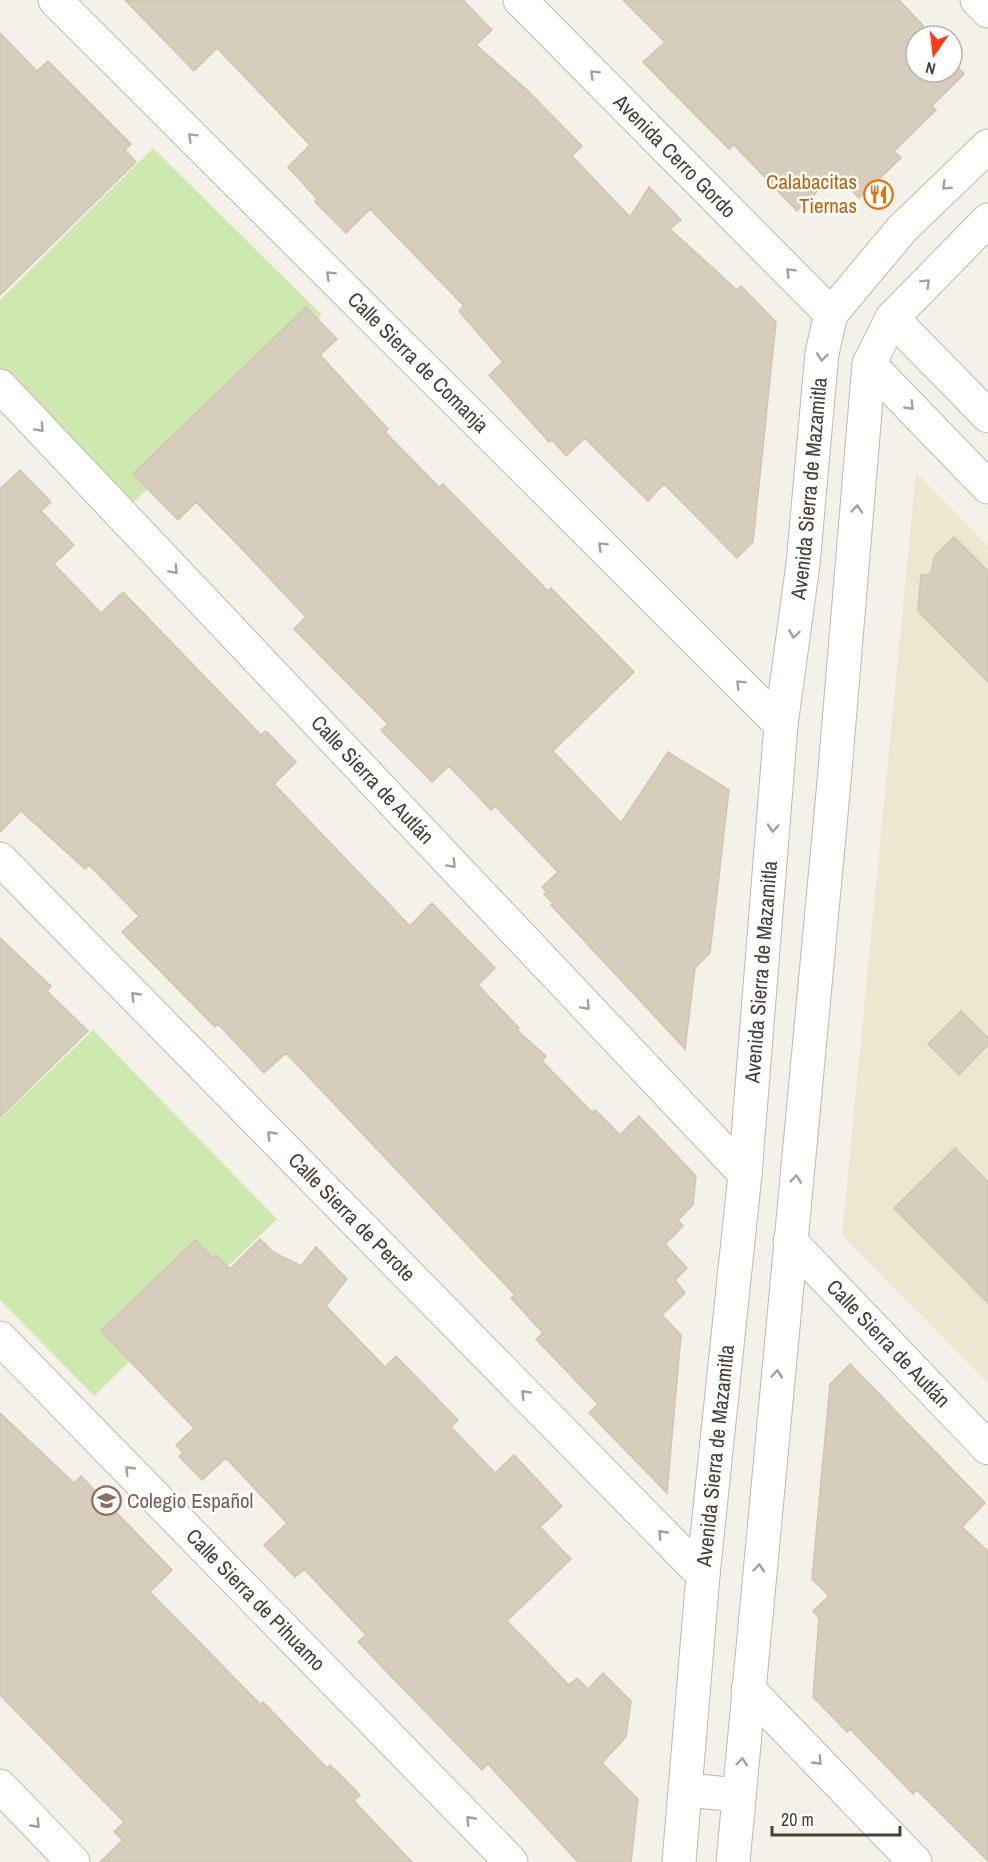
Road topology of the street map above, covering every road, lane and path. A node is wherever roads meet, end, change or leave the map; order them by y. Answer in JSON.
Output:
{"nodes":[{"id":1,"x":55,"y":0,"type":"edge"},
{"id":2,"x":520,"y":0,"type":"edge"},
{"id":3,"x":977,"y":0,"type":"edge"},
{"id":4,"x":988,"y":11,"type":"edge"},
{"id":5,"x":988,"y":146,"type":"edge"},
{"id":6,"x":988,"y":220,"type":"edge"},
{"id":7,"x":831,"y":314,"type":"junction"},
{"id":8,"x":892,"y":318,"type":"junction"},
{"id":9,"x":869,"y":364,"type":"junction"},
{"id":10,"x":0,"y":386,"type":"edge"},
{"id":11,"x":988,"y":417,"type":"edge"},
{"id":12,"x":988,"y":487,"type":"edge"},
{"id":13,"x":803,"y":564,"type":"junction"},
{"id":14,"x":852,"y":567,"type":"junction"},
{"id":15,"x":781,"y":725,"type":"junction"},
{"id":16,"x":0,"y":859,"type":"edge"},
{"id":17,"x":745,"y":1174,"type":"junction"},
{"id":18,"x":790,"y":1240,"type":"junction"},
{"id":19,"x":0,"y":1338,"type":"edge"},
{"id":20,"x":988,"y":1448,"type":"edge"},
{"id":21,"x":703,"y":1575,"type":"junction"},
{"id":22,"x":748,"y":1689,"type":"junction"},
{"id":23,"x":0,"y":1786,"type":"edge"},
{"id":24,"x":686,"y":1790,"type":"junction"},
{"id":25,"x":739,"y":1795,"type":"junction"},
{"id":26,"x":73,"y":1862,"type":"edge"},
{"id":27,"x":511,"y":1862,"type":"edge"},
{"id":28,"x":679,"y":1862,"type":"edge"},
{"id":29,"x":733,"y":1862,"type":"edge"},
{"id":30,"x":915,"y":1862,"type":"edge"}],
"edges":[{"from":15,"to":1,"type":"street","name":"Calle Sierra de Comanja","one_way":true},
{"from":7,"to":2,"type":"street","name":"Avenida Cerro Gordo","one_way":true},
{"from":3,"to":4,"type":"street"},
{"from":5,"to":7,"type":"street","name":"Avenida Sierra de Mazamitla","one_way":true},
{"from":8,"to":6,"type":"street","one_way":true},
{"from":7,"to":13,"type":"street","name":"Avenida Sierra de Mazamitla","one_way":true},
{"from":8,"to":9,"type":"street"},
{"from":8,"to":11,"type":"street"},
{"from":9,"to":12,"type":"street","one_way":true},
{"from":14,"to":9,"type":"street","one_way":true},
{"from":10,"to":17,"type":"street","name":"Calle Sierra de Autlán","one_way":true},
{"from":13,"to":14,"type":"street"},
{"from":13,"to":15,"type":"street","name":"Avenida Sierra de Mazamitla","one_way":true},
{"from":18,"to":14,"type":"street","one_way":true},
{"from":15,"to":17,"type":"street","name":"Avenida Sierra de Mazamitla","one_way":true},
{"from":21,"to":16,"type":"street","name":"Calle Sierra de Perote","one_way":true},
{"from":17,"to":21,"type":"street","name":"Avenida Sierra de Mazamitla"},
{"from":18,"to":20,"type":"street","name":"Calle Sierra de Autlán"},
{"from":22,"to":18,"type":"street","one_way":true},
{"from":27,"to":19,"type":"street","name":"Calle Sierra de Pihuamo","one_way":true},
{"from":21,"to":24,"type":"street","name":"Avenida Sierra de Mazamitla"},
{"from":25,"to":22,"type":"street","one_way":true},
{"from":22,"to":30,"type":"street","one_way":true},
{"from":23,"to":26,"type":"street","one_way":true},
{"from":24,"to":25,"type":"street"},
{"from":24,"to":28,"type":"street","name":"Avenida Sierra de Mazamitla"},
{"from":25,"to":29,"type":"street"}]}
